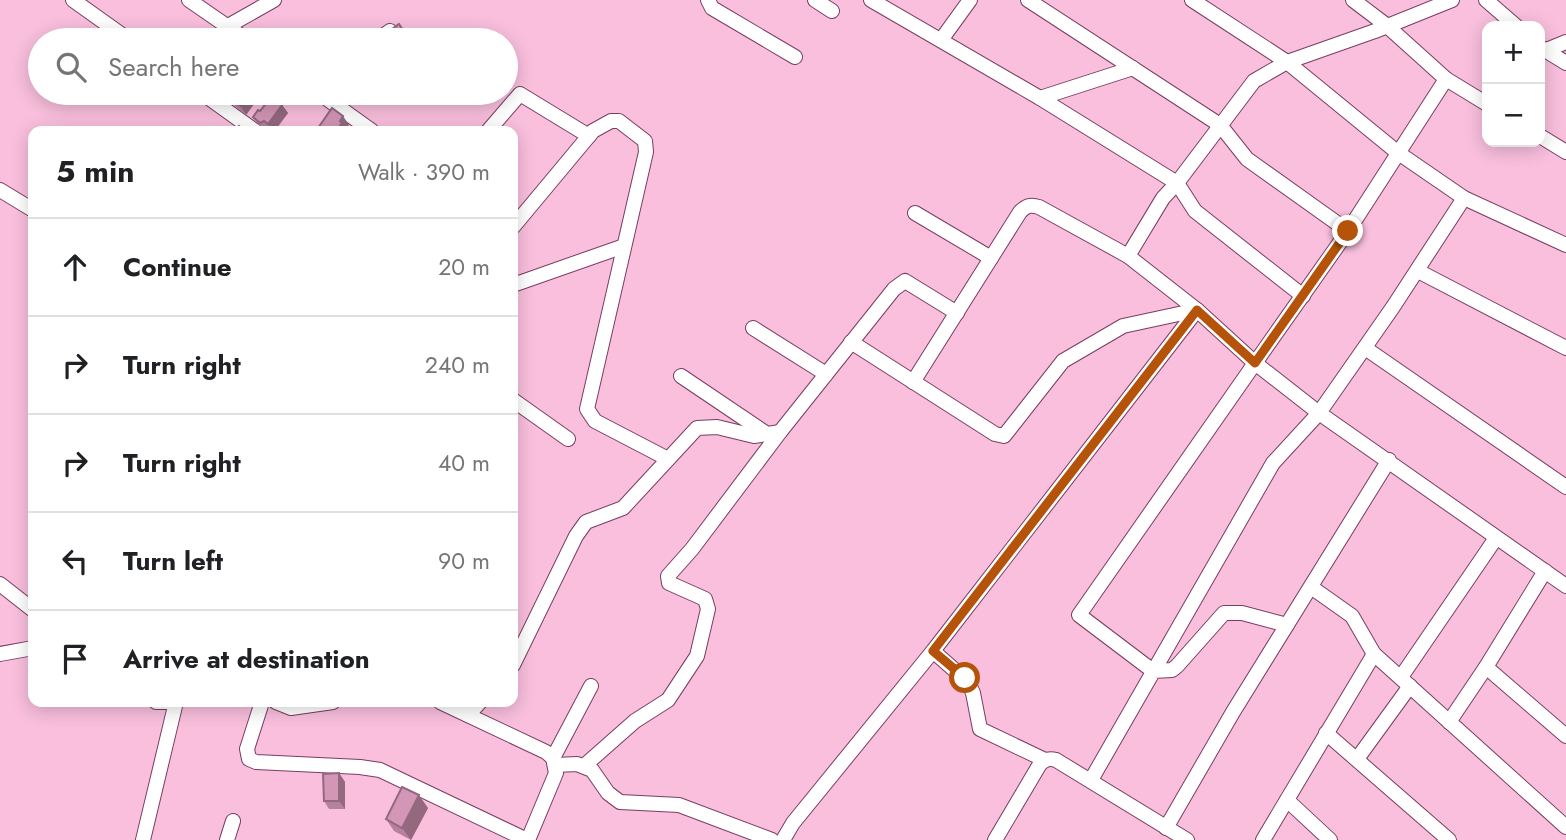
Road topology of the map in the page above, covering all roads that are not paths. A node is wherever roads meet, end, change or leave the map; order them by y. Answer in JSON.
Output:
{"nodes":[{"id":1,"x":73,"y":0,"type":"edge"},
{"id":2,"x":189,"y":0,"type":"edge"},
{"id":3,"x":274,"y":0,"type":"edge"},
{"id":4,"x":708,"y":0,"type":"edge"},
{"id":5,"x":815,"y":0,"type":"edge"},
{"id":6,"x":871,"y":0,"type":"edge"},
{"id":7,"x":970,"y":0,"type":"edge"},
{"id":8,"x":1028,"y":0,"type":"edge"},
{"id":9,"x":1192,"y":0,"type":"edge"},
{"id":10,"x":1353,"y":0,"type":"edge"},
{"id":11,"x":1452,"y":0,"type":"edge"},
{"id":12,"x":1486,"y":0,"type":"edge"},
{"id":13,"x":832,"y":11,"type":"dead end"},
{"id":14,"x":1510,"y":21,"type":"edge"},
{"id":15,"x":1386,"y":25,"type":"junction"},
{"id":16,"x":228,"y":26,"type":"junction"},
{"id":17,"x":112,"y":28,"type":"edge"},
{"id":18,"x":231,"y":28,"type":"edge"},
{"id":19,"x":941,"y":40,"type":"junction"},
{"id":20,"x":1566,"y":42,"type":"edge"},
{"id":21,"x":1545,"y":48,"type":"edge"},
{"id":22,"x":1545,"y":51,"type":"edge"},
{"id":23,"x":795,"y":57,"type":"dead end"},
{"id":24,"x":1287,"y":62,"type":"junction"},
{"id":25,"x":1566,"y":63,"type":"edge"},
{"id":26,"x":1133,"y":68,"type":"junction"},
{"id":27,"x":1446,"y":79,"type":"junction"},
{"id":28,"x":518,"y":96,"type":"edge"},
{"id":29,"x":1040,"y":99,"type":"junction"},
{"id":30,"x":1482,"y":101,"type":"edge"},
{"id":31,"x":219,"y":105,"type":"edge"},
{"id":32,"x":336,"y":105,"type":"edge"},
{"id":33,"x":510,"y":105,"type":"edge"},
{"id":34,"x":1220,"y":125,"type":"junction"},
{"id":35,"x":248,"y":126,"type":"edge"},
{"id":36,"x":365,"y":126,"type":"edge"},
{"id":37,"x":492,"y":126,"type":"edge"},
{"id":38,"x":589,"y":136,"type":"junction"},
{"id":39,"x":1545,"y":139,"type":"edge"},
{"id":40,"x":1397,"y":152,"type":"junction"},
{"id":41,"x":1566,"y":152,"type":"edge"},
{"id":42,"x":1177,"y":183,"type":"junction"},
{"id":43,"x":0,"y":190,"type":"edge"},
{"id":44,"x":1464,"y":198,"type":"junction"},
{"id":45,"x":28,"y":207,"type":"edge"},
{"id":46,"x":915,"y":213,"type":"dead end"},
{"id":47,"x":518,"y":221,"type":"edge"},
{"id":48,"x":1348,"y":231,"type":"junction"},
{"id":49,"x":1566,"y":245,"type":"edge"},
{"id":50,"x":624,"y":246,"type":"junction"},
{"id":51,"x":1128,"y":256,"type":"junction"},
{"id":52,"x":991,"y":258,"type":"junction"},
{"id":53,"x":1418,"y":271,"type":"junction"},
{"id":54,"x":518,"y":283,"type":"edge"},
{"id":55,"x":1303,"y":296,"type":"junction"},
{"id":56,"x":1197,"y":310,"type":"junction"},
{"id":57,"x":957,"y":313,"type":"junction"},
{"id":58,"x":753,"y":328,"type":"dead end"},
{"id":59,"x":851,"y":342,"type":"junction"},
{"id":60,"x":1365,"y":348,"type":"junction"},
{"id":61,"x":1566,"y":348,"type":"edge"},
{"id":62,"x":1255,"y":363,"type":"junction"},
{"id":63,"x":826,"y":374,"type":"junction"},
{"id":64,"x":681,"y":376,"type":"dead end"},
{"id":65,"x":914,"y":382,"type":"junction"},
{"id":66,"x":518,"y":404,"type":"edge"},
{"id":67,"x":1319,"y":413,"type":"junction"},
{"id":68,"x":774,"y":433,"type":"junction"},
{"id":69,"x":568,"y":439,"type":"dead end"},
{"id":70,"x":668,"y":459,"type":"junction"},
{"id":71,"x":1389,"y":460,"type":"junction"},
{"id":72,"x":1566,"y":487,"type":"edge"},
{"id":73,"x":1496,"y":538,"type":"junction"},
{"id":74,"x":1545,"y":571,"type":"junction"},
{"id":75,"x":0,"y":584,"type":"edge"},
{"id":76,"x":1566,"y":586,"type":"edge"},
{"id":77,"x":1311,"y":587,"type":"junction"},
{"id":78,"x":28,"y":606,"type":"edge"},
{"id":79,"x":1287,"y":625,"type":"junction"},
{"id":80,"x":28,"y":649,"type":"edge"},
{"id":81,"x":933,"y":651,"type":"junction"},
{"id":82,"x":0,"y":654,"type":"edge"},
{"id":83,"x":1374,"y":654,"type":"junction"},
{"id":84,"x":518,"y":655,"type":"edge"},
{"id":85,"x":1486,"y":667,"type":"junction"},
{"id":86,"x":1153,"y":671,"type":"junction"},
{"id":87,"x":1405,"y":682,"type":"junction"},
{"id":88,"x":592,"y":686,"type":"dead end"},
{"id":89,"x":175,"y":707,"type":"edge"},
{"id":90,"x":260,"y":707,"type":"edge"},
{"id":91,"x":451,"y":707,"type":"edge"},
{"id":92,"x":475,"y":707,"type":"edge"},
{"id":93,"x":468,"y":715,"type":"junction"},
{"id":94,"x":1449,"y":722,"type":"junction"},
{"id":95,"x":1326,"y":733,"type":"junction"},
{"id":96,"x":1566,"y":736,"type":"edge"},
{"id":97,"x":1045,"y":760,"type":"junction"},
{"id":98,"x":1357,"y":760,"type":"junction"},
{"id":99,"x":555,"y":761,"type":"junction"},
{"id":100,"x":584,"y":766,"type":"junction"},
{"id":101,"x":1091,"y":780,"type":"junction"},
{"id":102,"x":1287,"y":800,"type":"junction"},
{"id":103,"x":233,"y":821,"type":"dead end"},
{"id":104,"x":1566,"y":827,"type":"edge"},
{"id":105,"x":1166,"y":828,"type":"junction"},
{"id":106,"x":1000,"y":838,"type":"edge"},
{"id":107,"x":144,"y":840,"type":"edge"},
{"id":108,"x":227,"y":840,"type":"edge"},
{"id":109,"x":528,"y":840,"type":"edge"},
{"id":110,"x":772,"y":840,"type":"edge"},
{"id":111,"x":783,"y":840,"type":"edge"},
{"id":112,"x":1187,"y":840,"type":"edge"},
{"id":113,"x":1263,"y":840,"type":"edge"},
{"id":114,"x":1330,"y":840,"type":"edge"},
{"id":115,"x":1449,"y":840,"type":"edge"}],
"edges":[{"from":1,"to":17,"type":"street"},
{"from":2,"to":16,"type":"street"},
{"from":3,"to":16,"type":"street"},
{"from":4,"to":23,"type":"street"},
{"from":5,"to":13,"type":"street"},
{"from":6,"to":19,"type":"street"},
{"from":7,"to":19,"type":"street"},
{"from":8,"to":26,"type":"street"},
{"from":9,"to":24,"type":"street"},
{"from":10,"to":15,"type":"street"},
{"from":11,"to":15,"type":"street"},
{"from":12,"to":14,"type":"street"},
{"from":15,"to":24,"type":"street"},
{"from":15,"to":27,"type":"street"},
{"from":16,"to":18,"type":"street"},
{"from":19,"to":29,"type":"street"},
{"from":20,"to":21,"type":"street"},
{"from":22,"to":25,"type":"street"},
{"from":24,"to":34,"type":"street"},
{"from":24,"to":40,"type":"street"},
{"from":26,"to":29,"type":"street"},
{"from":26,"to":34,"type":"street"},
{"from":27,"to":30,"type":"street"},
{"from":27,"to":40,"type":"street"},
{"from":28,"to":38,"type":"street"},
{"from":29,"to":42,"type":"street"},
{"from":31,"to":35,"type":"street"},
{"from":32,"to":36,"type":"street"},
{"from":33,"to":37,"type":"street"},
{"from":34,"to":42,"type":"street"},
{"from":34,"to":48,"type":"street"},
{"from":38,"to":47,"type":"street"},
{"from":38,"to":50,"type":"street"},
{"from":39,"to":41,"type":"street"},
{"from":40,"to":44,"type":"street"},
{"from":40,"to":48,"type":"street"},
{"from":42,"to":51,"type":"street"},
{"from":42,"to":55,"type":"street"},
{"from":43,"to":45,"type":"street"},
{"from":44,"to":49,"type":"street"},
{"from":44,"to":53,"type":"street"},
{"from":46,"to":52,"type":"street"},
{"from":48,"to":55,"type":"street"},
{"from":50,"to":54,"type":"street"},
{"from":50,"to":70,"type":"street"},
{"from":51,"to":52,"type":"street"},
{"from":51,"to":56,"type":"street"},
{"from":52,"to":57,"type":"street"},
{"from":53,"to":60,"type":"street"},
{"from":53,"to":61,"type":"street"},
{"from":55,"to":62,"type":"street"},
{"from":56,"to":62,"type":"street"},
{"from":56,"to":65,"type":"street"},
{"from":56,"to":81,"type":"street"},
{"from":57,"to":59,"type":"street"},
{"from":57,"to":65,"type":"street"},
{"from":58,"to":63,"type":"street"},
{"from":59,"to":63,"type":"street"},
{"from":59,"to":65,"type":"street"},
{"from":60,"to":67,"type":"street"},
{"from":60,"to":72,"type":"street"},
{"from":62,"to":67,"type":"street"},
{"from":62,"to":86,"type":"street"},
{"from":63,"to":68,"type":"street"},
{"from":64,"to":68,"type":"street"},
{"from":66,"to":69,"type":"street"},
{"from":67,"to":71,"type":"street"},
{"from":67,"to":86,"type":"street"},
{"from":68,"to":70,"type":"street"},
{"from":68,"to":100,"type":"street"},
{"from":70,"to":84,"type":"street"},
{"from":71,"to":73,"type":"street"},
{"from":71,"to":77,"type":"street"},
{"from":73,"to":74,"type":"street"},
{"from":73,"to":87,"type":"street"},
{"from":74,"to":76,"type":"street"},
{"from":74,"to":85,"type":"street"},
{"from":75,"to":78,"type":"street"},
{"from":77,"to":79,"type":"street"},
{"from":77,"to":83,"type":"street"},
{"from":79,"to":86,"type":"street"},
{"from":79,"to":105,"type":"street"},
{"from":80,"to":82,"type":"street"},
{"from":81,"to":97,"type":"street"},
{"from":81,"to":111,"type":"street"},
{"from":83,"to":87,"type":"street"},
{"from":83,"to":95,"type":"street"},
{"from":85,"to":94,"type":"street"},
{"from":85,"to":96,"type":"street"},
{"from":86,"to":101,"type":"street"},
{"from":87,"to":94,"type":"street"},
{"from":87,"to":98,"type":"street"},
{"from":88,"to":99,"type":"street"},
{"from":89,"to":107,"type":"street"},
{"from":90,"to":109,"type":"street"},
{"from":91,"to":93,"type":"street"},
{"from":92,"to":93,"type":"street"},
{"from":93,"to":99,"type":"street"},
{"from":94,"to":104,"type":"street"},
{"from":95,"to":98,"type":"street"},
{"from":95,"to":102,"type":"street"},
{"from":97,"to":101,"type":"street"},
{"from":97,"to":106,"type":"street"},
{"from":98,"to":115,"type":"street"},
{"from":99,"to":100,"type":"street"},
{"from":99,"to":109,"type":"street"},
{"from":100,"to":110,"type":"street"},
{"from":101,"to":105,"type":"street"},
{"from":102,"to":113,"type":"street"},
{"from":102,"to":114,"type":"street"},
{"from":103,"to":108,"type":"street"},
{"from":105,"to":112,"type":"street"}]}
